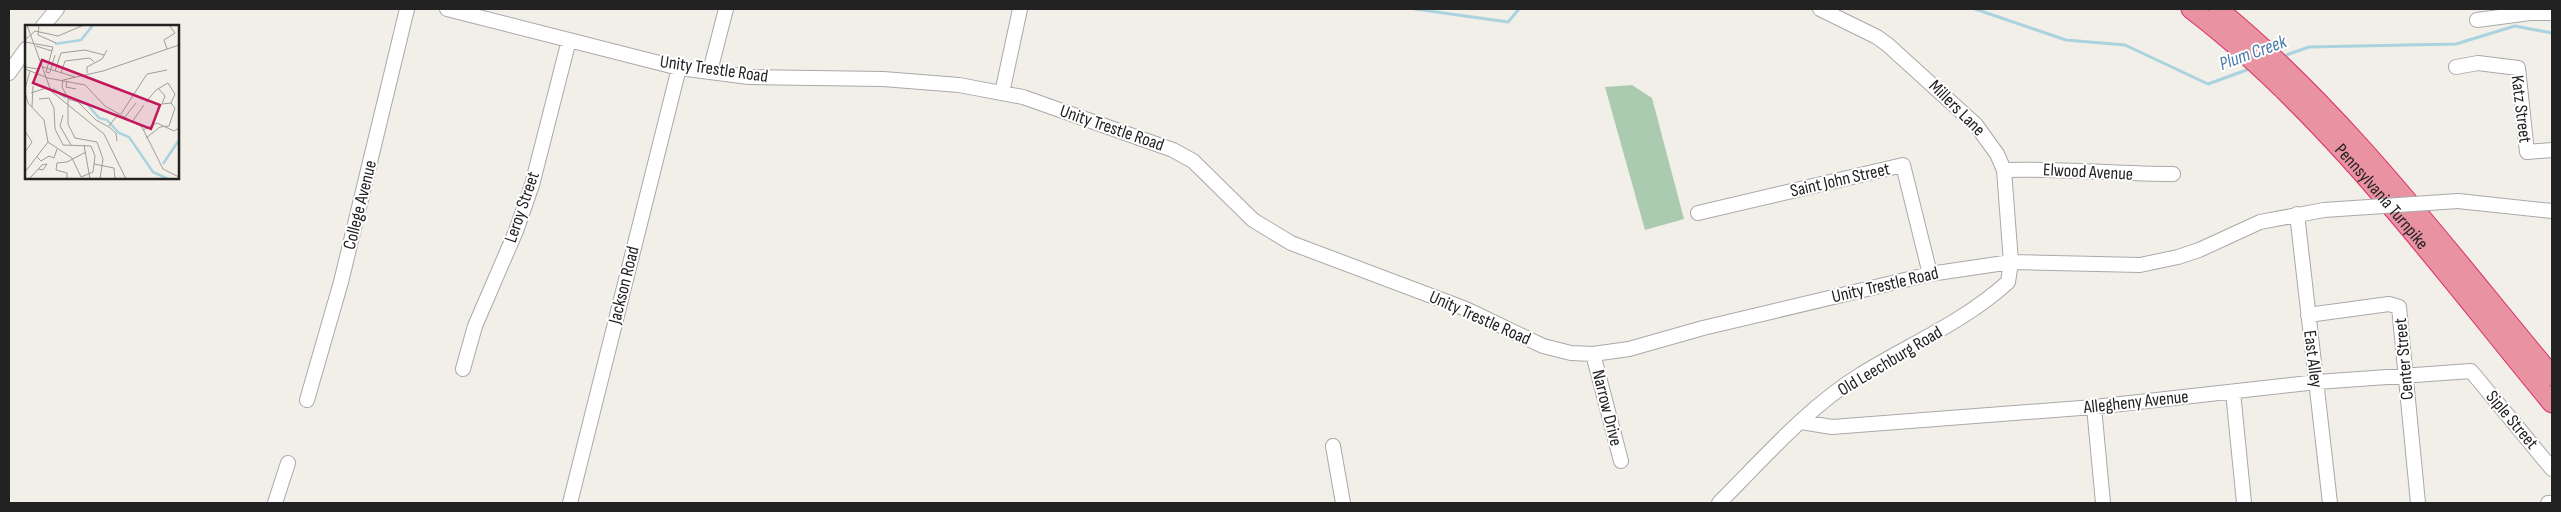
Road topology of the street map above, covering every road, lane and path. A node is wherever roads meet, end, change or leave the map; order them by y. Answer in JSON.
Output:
{"nodes":[{"id":1,"x":57,"y":9,"type":"edge"},
{"id":2,"x":407,"y":9,"type":"edge"},
{"id":3,"x":447,"y":9,"type":"edge"},
{"id":4,"x":726,"y":9,"type":"edge"},
{"id":5,"x":1020,"y":9,"type":"edge"},
{"id":6,"x":1820,"y":9,"type":"edge"},
{"id":7,"x":2191,"y":9,"type":"edge"},
{"id":8,"x":2218,"y":9,"type":"edge"},
{"id":9,"x":2552,"y":13,"type":"edge"},
{"id":10,"x":486,"y":14,"type":"edge"},
{"id":11,"x":2477,"y":20,"type":"dead end"},
{"id":12,"x":44,"y":25,"type":"edge"},
{"id":13,"x":569,"y":40,"type":"junction"},
{"id":14,"x":25,"y":50,"type":"edge"},
{"id":15,"x":2456,"y":67,"type":"dead end"},
{"id":16,"x":679,"y":68,"type":"junction"},
{"id":17,"x":710,"y":71,"type":"junction"},
{"id":18,"x":9,"y":73,"type":"edge"},
{"id":19,"x":1002,"y":93,"type":"junction"},
{"id":20,"x":2552,"y":150,"type":"edge"},
{"id":21,"x":2004,"y":170,"type":"junction"},
{"id":22,"x":2173,"y":174,"type":"dead end"},
{"id":23,"x":2552,"y":211,"type":"edge"},
{"id":24,"x":1698,"y":213,"type":"dead end"},
{"id":25,"x":2298,"y":214,"type":"junction"},
{"id":26,"x":2012,"y":262,"type":"junction"},
{"id":27,"x":1930,"y":274,"type":"junction"},
{"id":28,"x":2308,"y":314,"type":"junction"},
{"id":29,"x":1593,"y":354,"type":"junction"},
{"id":30,"x":463,"y":369,"type":"dead end"},
{"id":31,"x":2471,"y":371,"type":"joint"},
{"id":32,"x":2405,"y":375,"type":"junction"},
{"id":33,"x":2552,"y":376,"type":"edge"},
{"id":34,"x":2317,"y":382,"type":"junction"},
{"id":35,"x":2233,"y":392,"type":"junction"},
{"id":36,"x":308,"y":400,"type":"dead end"},
{"id":37,"x":2552,"y":402,"type":"edge"},
{"id":38,"x":2094,"y":407,"type":"junction"},
{"id":39,"x":1801,"y":422,"type":"junction"},
{"id":40,"x":1333,"y":446,"type":"dead end"},
{"id":41,"x":1621,"y":462,"type":"dead end"},
{"id":42,"x":288,"y":463,"type":"dead end"},
{"id":43,"x":2552,"y":469,"type":"edge"},
{"id":44,"x":275,"y":503,"type":"edge"},
{"id":45,"x":570,"y":503,"type":"edge"},
{"id":46,"x":1343,"y":503,"type":"edge"},
{"id":47,"x":1719,"y":503,"type":"edge"},
{"id":48,"x":2103,"y":503,"type":"edge"},
{"id":49,"x":2244,"y":503,"type":"edge"},
{"id":50,"x":2330,"y":503,"type":"edge"},
{"id":51,"x":2418,"y":503,"type":"edge"},
{"id":52,"x":2548,"y":503,"type":"edge"},
{"id":53,"x":2552,"y":503,"type":"edge"}],
"edges":[{"from":1,"to":12,"type":"street"},
{"from":2,"to":36,"type":"street","name":"College Avenue"},
{"from":3,"to":10,"type":"street","name":"Unity Trestle Road"},
{"from":4,"to":17,"type":"street"},
{"from":5,"to":19,"type":"street"},
{"from":6,"to":21,"type":"street","name":"Millers Lane"},
{"from":7,"to":37,"type":"highway","name":"Pennsylvania Turnpike"},
{"from":8,"to":33,"type":"highway","name":"Pennsylvania Turnpike"},
{"from":9,"to":11,"type":"street"},
{"from":10,"to":13,"type":"street","name":"Unity Trestle Road"},
{"from":13,"to":16,"type":"street","name":"Unity Trestle Road"},
{"from":13,"to":30,"type":"street","name":"Leroy Street"},
{"from":14,"to":18,"type":"street"},
{"from":15,"to":20,"type":"street","name":"Katz Street"},
{"from":16,"to":17,"type":"street","name":"Unity Trestle Road"},
{"from":16,"to":45,"type":"street","name":"Jackson Road"},
{"from":17,"to":19,"type":"street","name":"Unity Trestle Road"},
{"from":19,"to":29,"type":"street","name":"Unity Trestle Road"},
{"from":21,"to":22,"type":"street","name":"Elwood Avenue"},
{"from":21,"to":26,"type":"street","name":"Millers Lane"},
{"from":23,"to":25,"type":"street","name":"Unity Trestle Road","bridge":true},
{"from":24,"to":27,"type":"street","name":"Saint John Street"},
{"from":25,"to":26,"type":"street","name":"Unity Trestle Road"},
{"from":25,"to":28,"type":"street","name":"East Alley"},
{"from":26,"to":27,"type":"street","name":"Unity Trestle Road"},
{"from":26,"to":39,"type":"street","name":"Old Leechburg Road"},
{"from":27,"to":29,"type":"street","name":"Unity Trestle Road"},
{"from":28,"to":32,"type":"street","name":"Center Street"},
{"from":28,"to":34,"type":"street","name":"East Alley"},
{"from":29,"to":41,"type":"street","name":"Narrow Drive"},
{"from":31,"to":32,"type":"street","name":"Allegheny Avenue"},
{"from":31,"to":43,"type":"street","name":"Siple Street"},
{"from":32,"to":34,"type":"street","name":"Allegheny Avenue"},
{"from":32,"to":51,"type":"street","name":"Center Street"},
{"from":34,"to":35,"type":"street","name":"Allegheny Avenue"},
{"from":34,"to":50,"type":"street","name":"East Alley"},
{"from":35,"to":38,"type":"street","name":"Allegheny Avenue"},
{"from":35,"to":49,"type":"street"},
{"from":38,"to":39,"type":"street","name":"Allegheny Avenue"},
{"from":38,"to":48,"type":"street"},
{"from":39,"to":47,"type":"street","name":"Old Leechburg Road"},
{"from":40,"to":46,"type":"street"},
{"from":42,"to":44,"type":"street"},
{"from":52,"to":53,"type":"street"}]}
